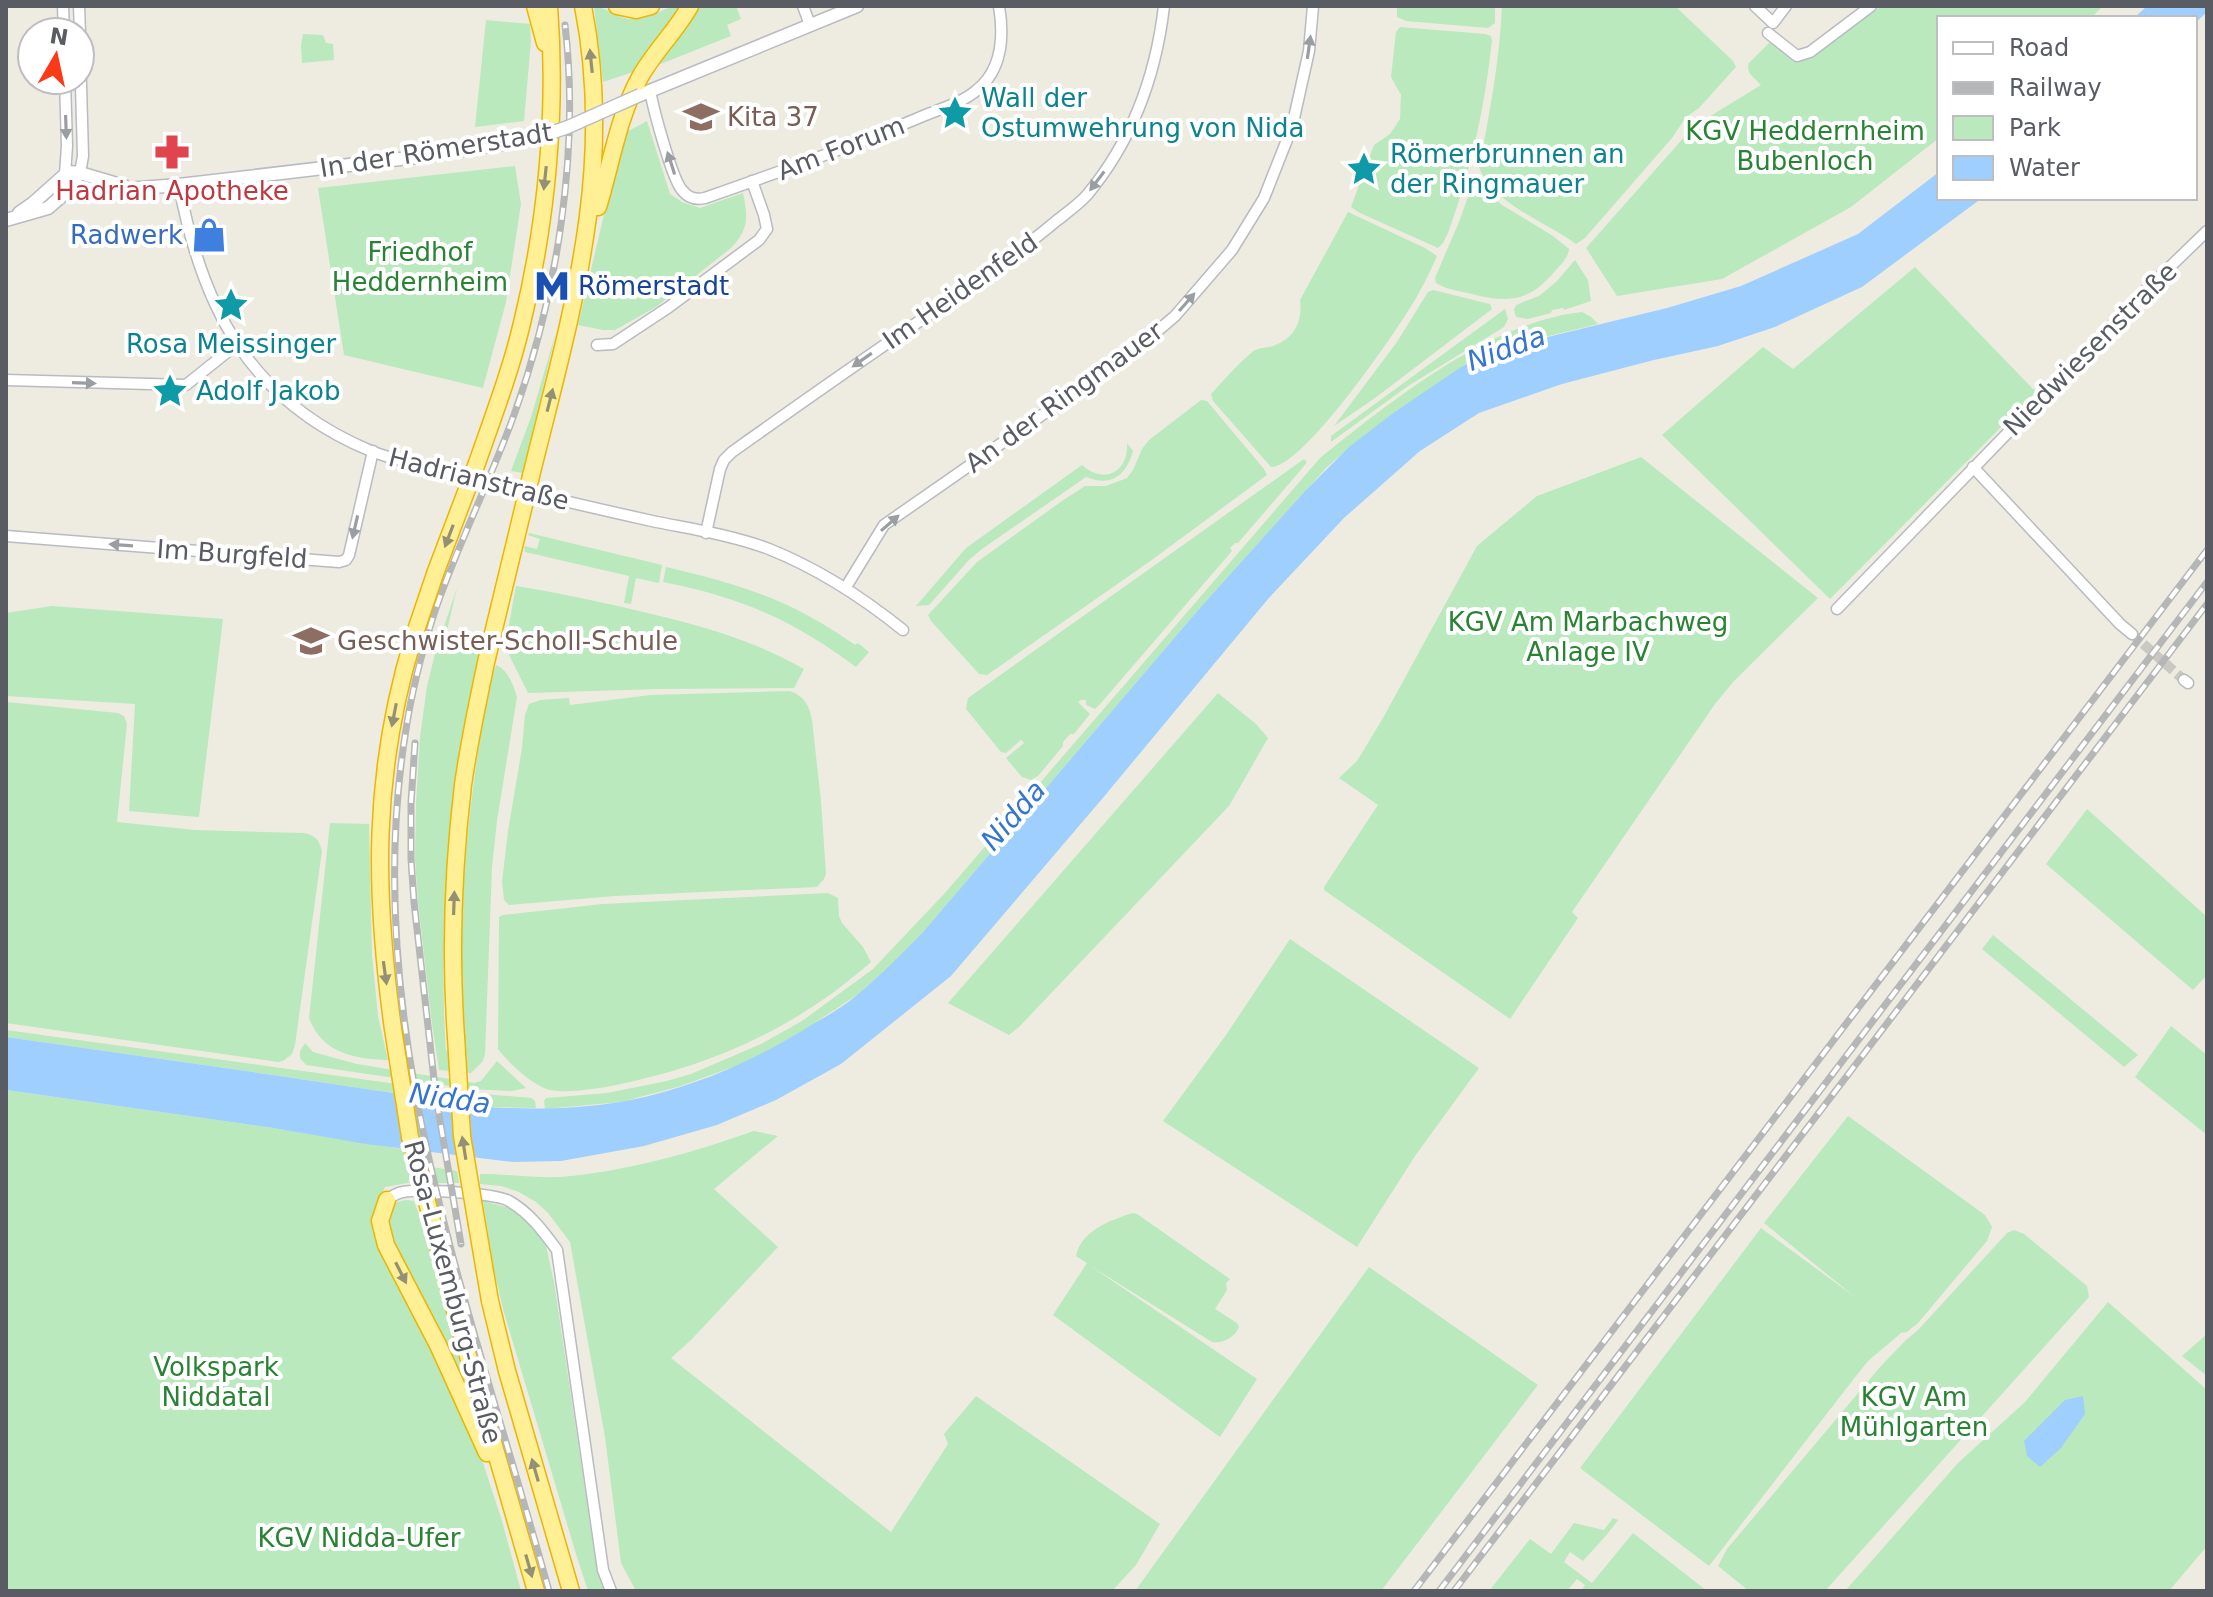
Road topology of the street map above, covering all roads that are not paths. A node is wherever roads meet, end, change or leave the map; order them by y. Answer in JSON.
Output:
{"nodes":[{"id":1,"x":535,"y":6,"type":"edge"},
{"id":2,"x":549,"y":6,"type":"edge"},
{"id":3,"x":583,"y":6,"type":"edge"},
{"id":4,"x":617,"y":6,"type":"edge"},
{"id":5,"x":651,"y":6,"type":"edge"},
{"id":6,"x":690,"y":6,"type":"edge"},
{"id":7,"x":803,"y":6,"type":"edge"},
{"id":8,"x":857,"y":6,"type":"edge"},
{"id":9,"x":999,"y":6,"type":"edge"},
{"id":10,"x":1164,"y":6,"type":"edge"},
{"id":11,"x":1313,"y":6,"type":"edge"},
{"id":12,"x":1755,"y":6,"type":"edge"},
{"id":13,"x":1786,"y":6,"type":"edge"},
{"id":14,"x":1871,"y":6,"type":"edge"},
{"id":15,"x":810,"y":25,"type":"junction"},
{"id":16,"x":1771,"y":28,"type":"junction"},
{"id":17,"x":551,"y":72,"type":"junction"},
{"id":18,"x":645,"y":92,"type":"junction"},
{"id":19,"x":65,"y":96,"type":"edge"},
{"id":20,"x":81,"y":96,"type":"edge"},
{"id":21,"x":80,"y":173,"type":"junction"},
{"id":22,"x":65,"y":174,"type":"junction"},
{"id":23,"x":752,"y":181,"type":"junction"},
{"id":24,"x":179,"y":185,"type":"junction"},
{"id":25,"x":73,"y":186,"type":"junction"},
{"id":26,"x":135,"y":188,"type":"junction"},
{"id":27,"x":6,"y":220,"type":"edge"},
{"id":28,"x":2207,"y":231,"type":"edge"},
{"id":29,"x":584,"y":255,"type":"junction"},
{"id":30,"x":236,"y":345,"type":"junction"},
{"id":31,"x":597,"y":345,"type":"dead end"},
{"id":32,"x":6,"y":380,"type":"edge"},
{"id":33,"x":373,"y":451,"type":"junction"},
{"id":34,"x":1973,"y":467,"type":"junction"},
{"id":35,"x":706,"y":533,"type":"junction"},
{"id":36,"x":6,"y":536,"type":"edge"},
{"id":37,"x":846,"y":587,"type":"junction"},
{"id":38,"x":1837,"y":609,"type":"dead end"},
{"id":39,"x":903,"y":630,"type":"dead end"},
{"id":40,"x":2132,"y":634,"type":"tunnel mouth"},
{"id":41,"x":387,"y":1200,"type":"joint"},
{"id":42,"x":515,"y":1519,"type":"junction"},
{"id":43,"x":536,"y":1591,"type":"edge"},
{"id":44,"x":573,"y":1591,"type":"edge"},
{"id":45,"x":611,"y":1591,"type":"edge"}],
"edges":[{"from":1,"to":17,"type":"highway"},
{"from":2,"to":17,"type":"highway","name":"Rosa-Luxemburg-Straße"},
{"from":29,"to":3,"type":"highway","name":"Rosa-Luxemburg-Straße","one_way":true},
{"from":4,"to":5,"type":"highway"},
{"from":6,"to":29,"type":"highway"},
{"from":7,"to":15,"type":"street"},
{"from":8,"to":15,"type":"street","name":"In der Römerstadt"},
{"from":9,"to":23,"type":"street","name":"Am Forum"},
{"from":10,"to":35,"type":"street","name":"Im Heidenfeld","one_way":true},
{"from":37,"to":11,"type":"street","name":"An der Ringmauer","one_way":true},
{"from":12,"to":16,"type":"street"},
{"from":13,"to":16,"type":"street"},
{"from":14,"to":16,"type":"street"},
{"from":15,"to":18,"type":"street","name":"In der Römerstadt"},
{"from":17,"to":42,"type":"highway","name":"Rosa-Luxemburg-Straße","one_way":true,"bridge":true},
{"from":23,"to":18,"type":"street","name":"Am Forum","one_way":true},
{"from":18,"to":24,"type":"street","name":"In der Römerstadt","bridge":true},
{"from":19,"to":22,"type":"street","one_way":true},
{"from":20,"to":21,"type":"street"},
{"from":21,"to":22,"type":"street","name":"In der Römerstadt"},
{"from":21,"to":25,"type":"street"},
{"from":21,"to":26,"type":"street","name":"In der Römerstadt"},
{"from":22,"to":25,"type":"street"},
{"from":22,"to":27,"type":"street"},
{"from":23,"to":31,"type":"street","name":"Am Forum"},
{"from":24,"to":26,"type":"street","name":"In der Römerstadt"},
{"from":24,"to":30,"type":"street","name":"Hadrianstraße"},
{"from":25,"to":26,"type":"street","name":"In der Römerstadt"},
{"from":25,"to":27,"type":"street"},
{"from":28,"to":34,"type":"street","name":"Niedwiesenstraße"},
{"from":44,"to":29,"type":"highway","name":"Rosa-Luxemburg-Straße","one_way":true,"bridge":true},
{"from":32,"to":30,"type":"street","one_way":true},
{"from":30,"to":33,"type":"street","name":"Hadrianstraße"},
{"from":33,"to":35,"type":"street","name":"Hadrianstraße"},
{"from":33,"to":36,"type":"street","name":"Im Burgfeld","one_way":true},
{"from":34,"to":38,"type":"street","name":"Niedwiesenstraße"},
{"from":34,"to":40,"type":"street"},
{"from":35,"to":37,"type":"street","name":"Hadrianstraße"},
{"from":37,"to":39,"type":"street","name":"Hadrianstraße"},
{"from":41,"to":42,"type":"highway","one_way":true},
{"from":41,"to":45,"type":"street"},
{"from":42,"to":43,"type":"highway","name":"Rosa-Luxemburg-Straße","one_way":true}]}
